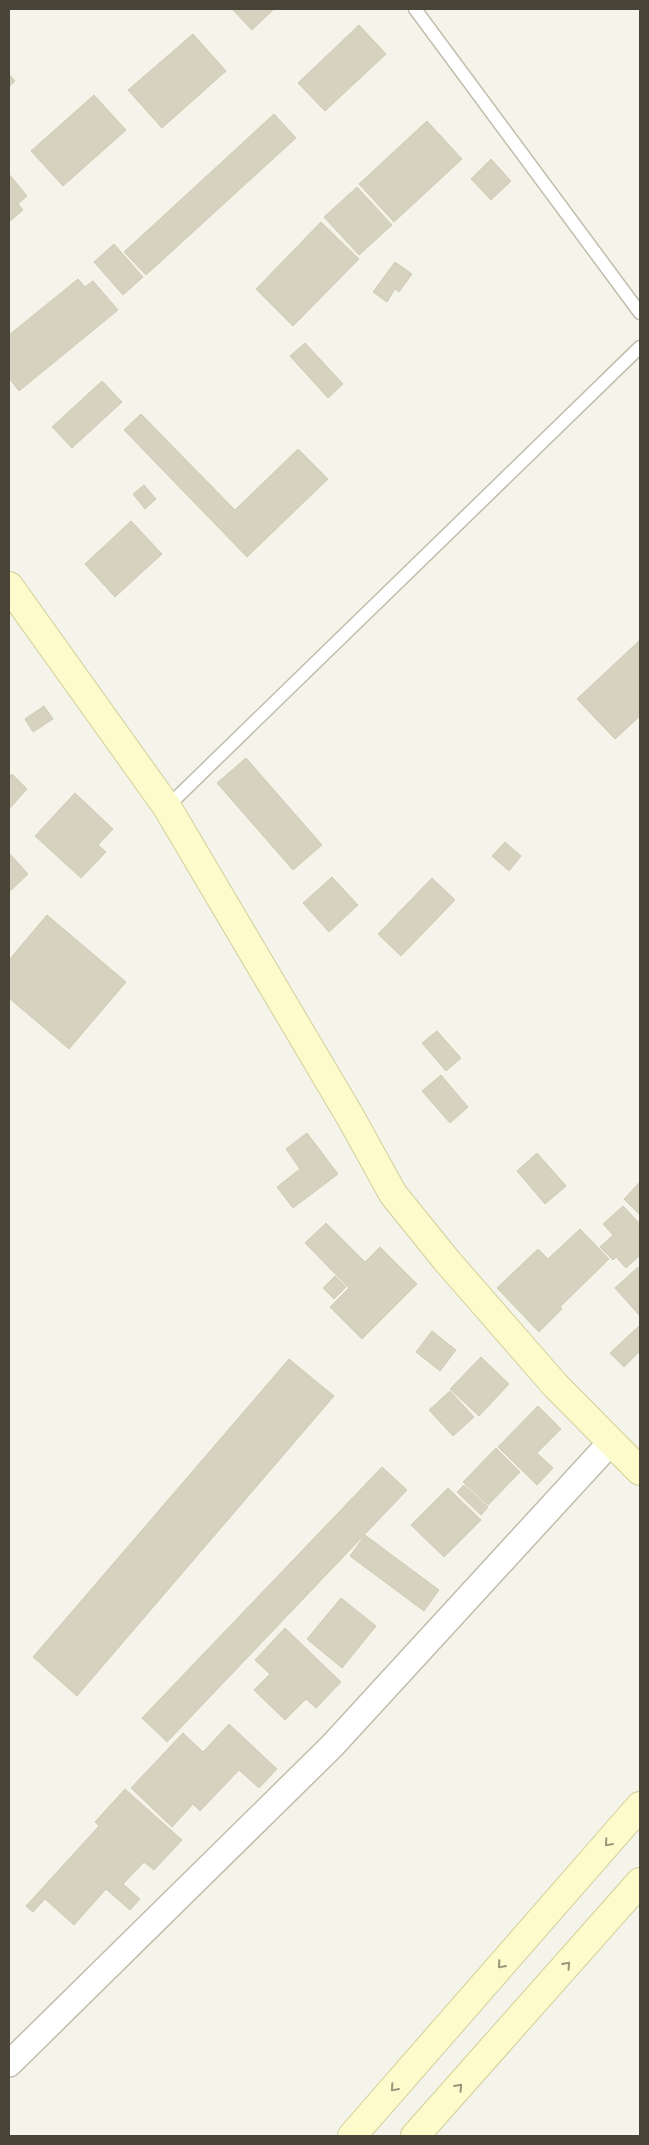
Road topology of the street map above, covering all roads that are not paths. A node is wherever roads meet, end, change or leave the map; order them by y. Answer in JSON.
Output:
{"nodes":[{"id":1,"x":415,"y":9,"type":"edge"},
{"id":2,"x":640,"y":313,"type":"edge"},
{"id":3,"x":640,"y":346,"type":"edge"},
{"id":4,"x":9,"y":586,"type":"edge"},
{"id":5,"x":167,"y":807,"type":"junction"},
{"id":6,"x":611,"y":1442,"type":"junction"},
{"id":7,"x":640,"y":1471,"type":"edge"},
{"id":8,"x":640,"y":1806,"type":"edge"},
{"id":9,"x":640,"y":1882,"type":"edge"},
{"id":10,"x":9,"y":2064,"type":"edge"},
{"id":11,"x":352,"y":2136,"type":"edge"},
{"id":12,"x":415,"y":2136,"type":"edge"}],
"edges":[{"from":1,"to":2,"type":"lane"},
{"from":3,"to":5,"type":"lane"},
{"from":4,"to":5,"type":"street"},
{"from":5,"to":6,"type":"street"},
{"from":6,"to":7,"type":"street"},
{"from":6,"to":10,"type":"street"},
{"from":8,"to":11,"type":"street","one_way":true},
{"from":12,"to":9,"type":"street","one_way":true}]}
